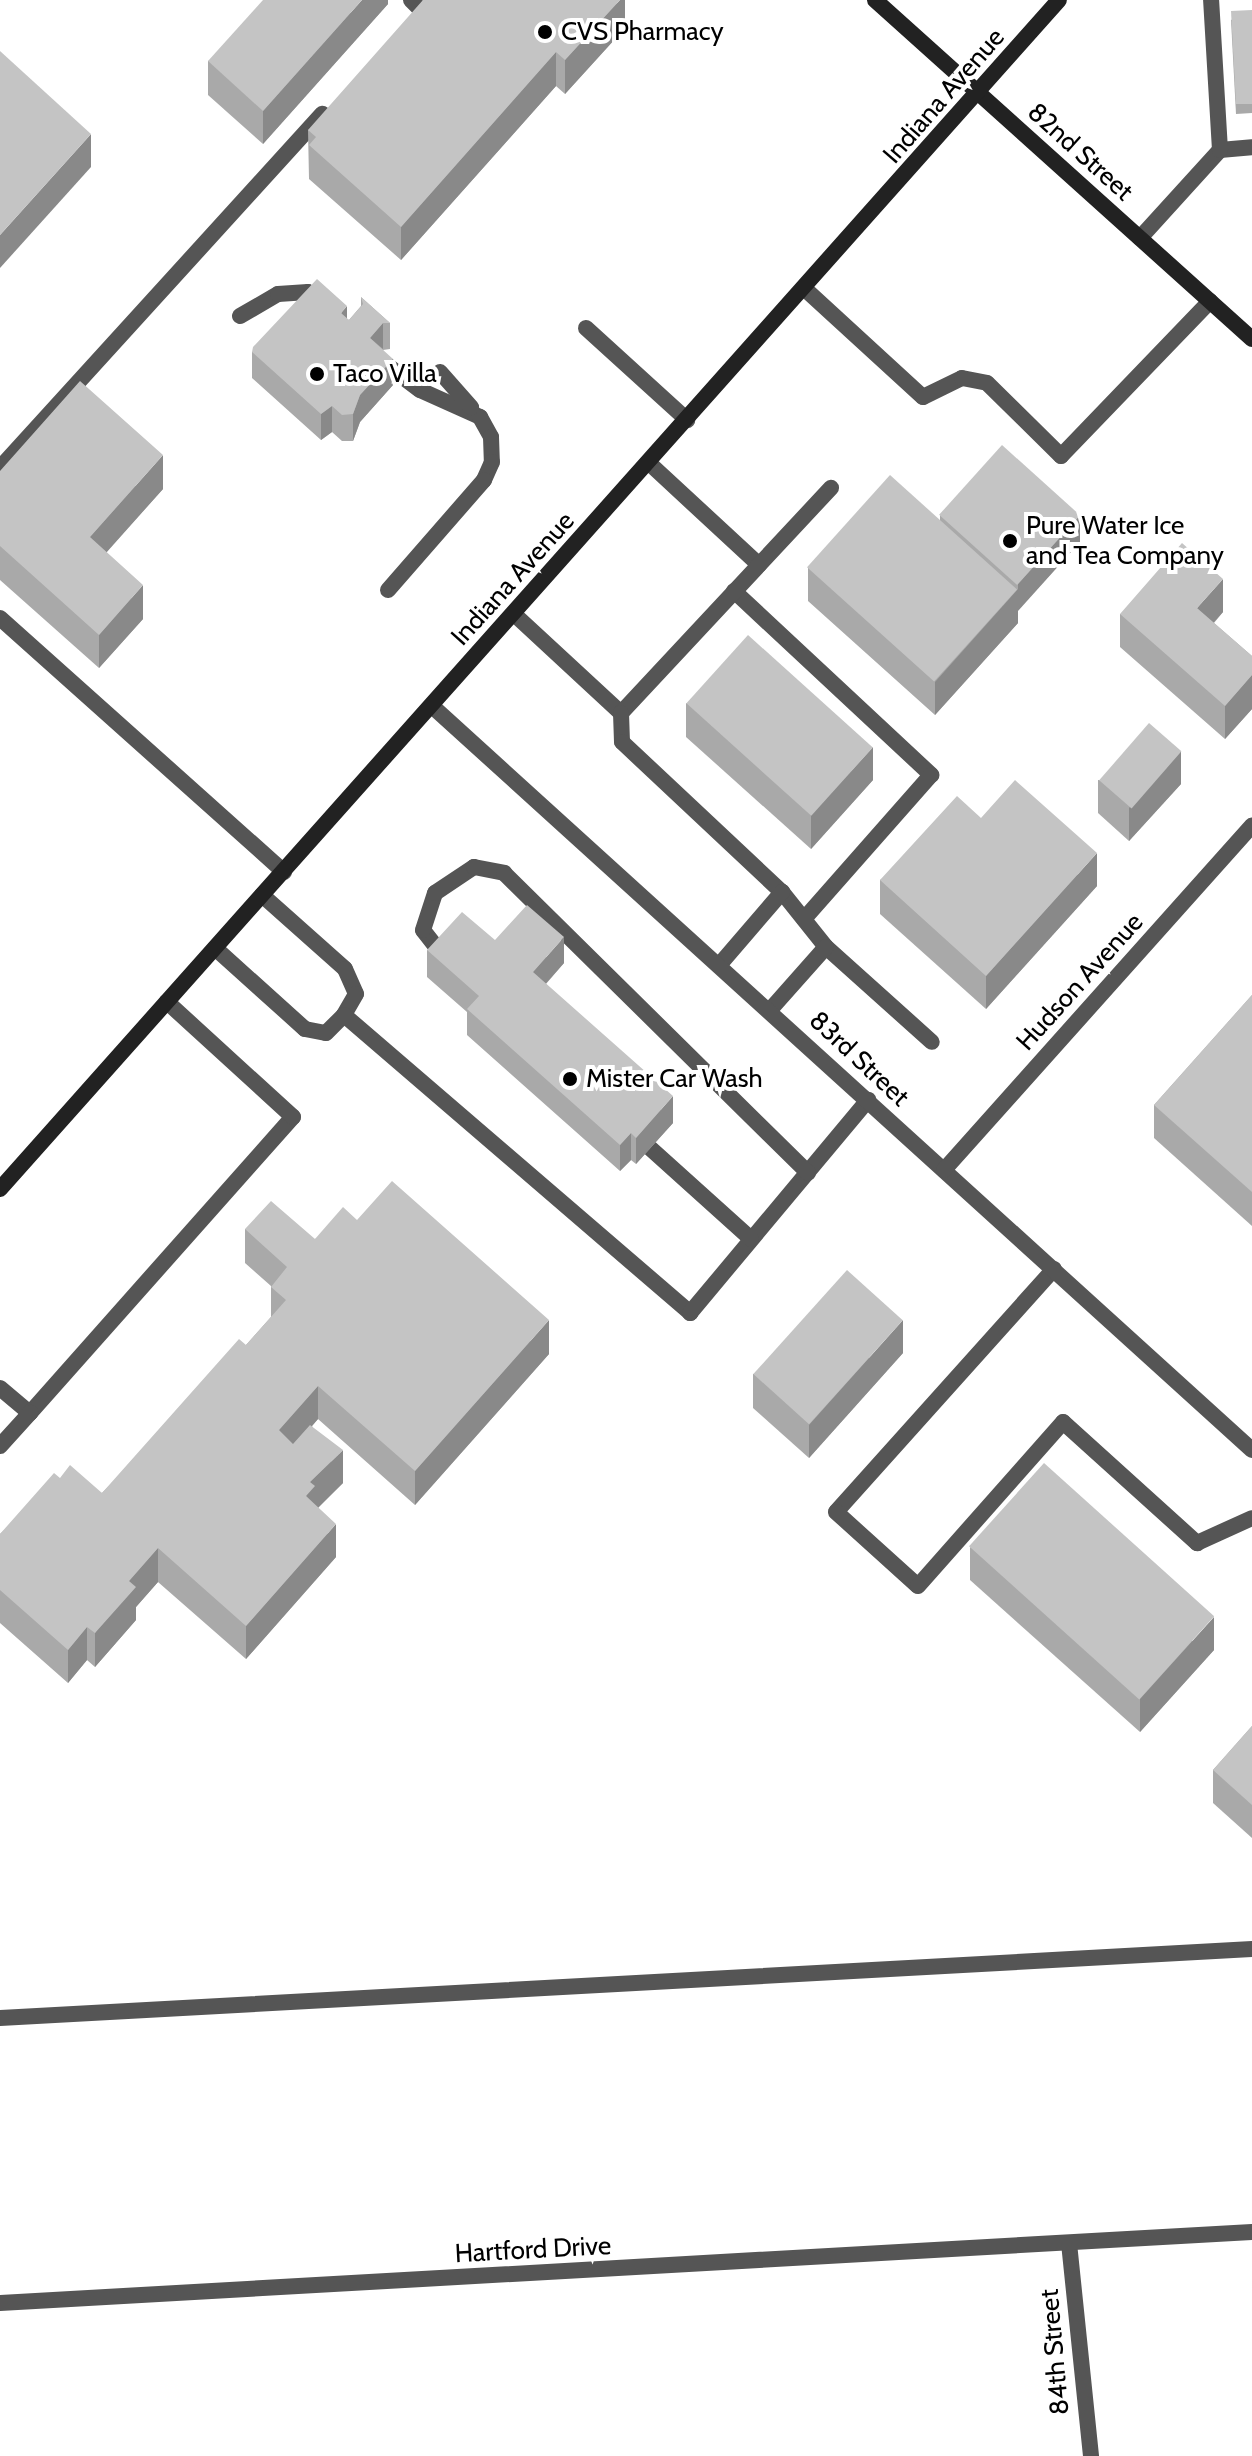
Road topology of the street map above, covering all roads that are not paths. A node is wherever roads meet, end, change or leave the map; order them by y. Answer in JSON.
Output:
{"nodes":[{"id":1,"x":875,"y":0,"type":"edge"},
{"id":2,"x":1059,"y":0,"type":"edge"},
{"id":3,"x":1211,"y":0,"type":"edge"},
{"id":4,"x":980,"y":94,"type":"junction"},
{"id":5,"x":333,"y":102,"type":"edge"},
{"id":6,"x":1252,"y":147,"type":"edge"},
{"id":7,"x":1220,"y":150,"type":"junction"},
{"id":8,"x":1140,"y":238,"type":"junction"},
{"id":9,"x":805,"y":289,"type":"junction"},
{"id":10,"x":1210,"y":301,"type":"junction"},
{"id":11,"x":333,"y":311,"type":"edge"},
{"id":12,"x":240,"y":316,"type":"dead end"},
{"id":13,"x":586,"y":328,"type":"dead end"},
{"id":14,"x":1252,"y":339,"type":"edge"},
{"id":15,"x":364,"y":345,"type":"edge"},
{"id":16,"x":440,"y":372,"type":"dead end"},
{"id":17,"x":480,"y":417,"type":"junction"},
{"id":18,"x":687,"y":420,"type":"junction"},
{"id":19,"x":649,"y":463,"type":"junction"},
{"id":20,"x":0,"y":468,"type":"edge"},
{"id":21,"x":831,"y":488,"type":"dead end"},
{"id":22,"x":759,"y":565,"type":"junction"},
{"id":23,"x":388,"y":590,"type":"dead end"},
{"id":24,"x":734,"y":591,"type":"junction"},
{"id":25,"x":514,"y":614,"type":"junction"},
{"id":26,"x":0,"y":618,"type":"edge"},
{"id":27,"x":432,"y":706,"type":"junction"},
{"id":28,"x":621,"y":713,"type":"junction"},
{"id":29,"x":1252,"y":825,"type":"edge"},
{"id":30,"x":284,"y":872,"type":"junction"},
{"id":31,"x":782,"y":892,"type":"junction"},
{"id":32,"x":262,"y":895,"type":"junction"},
{"id":33,"x":804,"y":919,"type":"junction"},
{"id":34,"x":826,"y":947,"type":"junction"},
{"id":35,"x":215,"y":948,"type":"junction"},
{"id":36,"x":444,"y":957,"type":"edge"},
{"id":37,"x":721,"y":963,"type":"junction"},
{"id":38,"x":167,"y":1002,"type":"junction"},
{"id":39,"x":770,"y":1010,"type":"junction"},
{"id":40,"x":344,"y":1015,"type":"junction"},
{"id":41,"x":932,"y":1042,"type":"dead end"},
{"id":42,"x":868,"y":1100,"type":"junction"},
{"id":43,"x":650,"y":1148,"type":"edge"},
{"id":44,"x":944,"y":1170,"type":"junction"},
{"id":45,"x":808,"y":1173,"type":"junction"},
{"id":46,"x":0,"y":1189,"type":"edge"},
{"id":47,"x":751,"y":1239,"type":"junction"},
{"id":48,"x":1054,"y":1269,"type":"junction"},
{"id":49,"x":0,"y":1388,"type":"edge"},
{"id":50,"x":30,"y":1413,"type":"junction"},
{"id":51,"x":0,"y":1446,"type":"edge"},
{"id":52,"x":1252,"y":1450,"type":"edge"},
{"id":53,"x":1252,"y":1518,"type":"edge"},
{"id":54,"x":1252,"y":1949,"type":"edge"},
{"id":55,"x":0,"y":2018,"type":"edge"},
{"id":56,"x":1252,"y":2232,"type":"edge"},
{"id":57,"x":1069,"y":2243,"type":"junction"},
{"id":58,"x":0,"y":2303,"type":"edge"},
{"id":59,"x":1091,"y":2456,"type":"edge"}],
"edges":[{"from":1,"to":4,"type":"main road","name":"82nd Street"},
{"from":2,"to":4,"type":"main road","name":"Indiana Avenue"},
{"from":3,"to":7,"type":"street"},
{"from":4,"to":8,"type":"main road","name":"82nd Street"},
{"from":4,"to":9,"type":"main road","name":"Indiana Avenue"},
{"from":5,"to":20,"type":"street"},
{"from":6,"to":7,"type":"street"},
{"from":7,"to":8,"type":"street"},
{"from":8,"to":10,"type":"main road","name":"82nd Street"},
{"from":9,"to":10,"type":"street"},
{"from":9,"to":18,"type":"main road","name":"Indiana Avenue"},
{"from":10,"to":14,"type":"main road","name":"82nd Street"},
{"from":11,"to":12,"type":"street"},
{"from":13,"to":18,"type":"street"},
{"from":15,"to":17,"type":"street"},
{"from":16,"to":17,"type":"street"},
{"from":17,"to":23,"type":"street"},
{"from":18,"to":19,"type":"main road","name":"Indiana Avenue"},
{"from":19,"to":22,"type":"street"},
{"from":19,"to":25,"type":"main road","name":"Indiana Avenue"},
{"from":21,"to":22,"type":"street"},
{"from":22,"to":24,"type":"street"},
{"from":24,"to":28,"type":"street"},
{"from":24,"to":33,"type":"street"},
{"from":25,"to":27,"type":"main road","name":"Indiana Avenue"},
{"from":25,"to":28,"type":"street"},
{"from":26,"to":30,"type":"street"},
{"from":27,"to":30,"type":"main road","name":"Indiana Avenue"},
{"from":27,"to":37,"type":"street","name":"83rd Street"},
{"from":28,"to":31,"type":"street"},
{"from":29,"to":44,"type":"street","name":"Hudson Avenue"},
{"from":30,"to":32,"type":"main road","name":"Indiana Avenue"},
{"from":31,"to":33,"type":"street"},
{"from":31,"to":37,"type":"street"},
{"from":32,"to":35,"type":"main road","name":"Indiana Avenue"},
{"from":32,"to":40,"type":"street"},
{"from":33,"to":34,"type":"street"},
{"from":34,"to":39,"type":"street"},
{"from":34,"to":41,"type":"street"},
{"from":35,"to":38,"type":"main road","name":"Indiana Avenue"},
{"from":35,"to":40,"type":"street"},
{"from":36,"to":45,"type":"street"},
{"from":37,"to":39,"type":"street","name":"83rd Street"},
{"from":38,"to":46,"type":"main road","name":"Indiana Avenue"},
{"from":38,"to":50,"type":"street"},
{"from":39,"to":42,"type":"street","name":"83rd Street"},
{"from":40,"to":47,"type":"street"},
{"from":42,"to":44,"type":"street","name":"83rd Street"},
{"from":42,"to":45,"type":"street"},
{"from":43,"to":47,"type":"street"},
{"from":44,"to":48,"type":"street","name":"83rd Street"},
{"from":45,"to":47,"type":"street"},
{"from":48,"to":52,"type":"street","name":"83rd Street"},
{"from":48,"to":53,"type":"street"},
{"from":49,"to":50,"type":"street"},
{"from":50,"to":51,"type":"street"},
{"from":54,"to":55,"type":"street"},
{"from":56,"to":57,"type":"street","name":"Hartford Drive"},
{"from":57,"to":58,"type":"street","name":"Hartford Drive"},
{"from":57,"to":59,"type":"street","name":"84th Street"}]}
